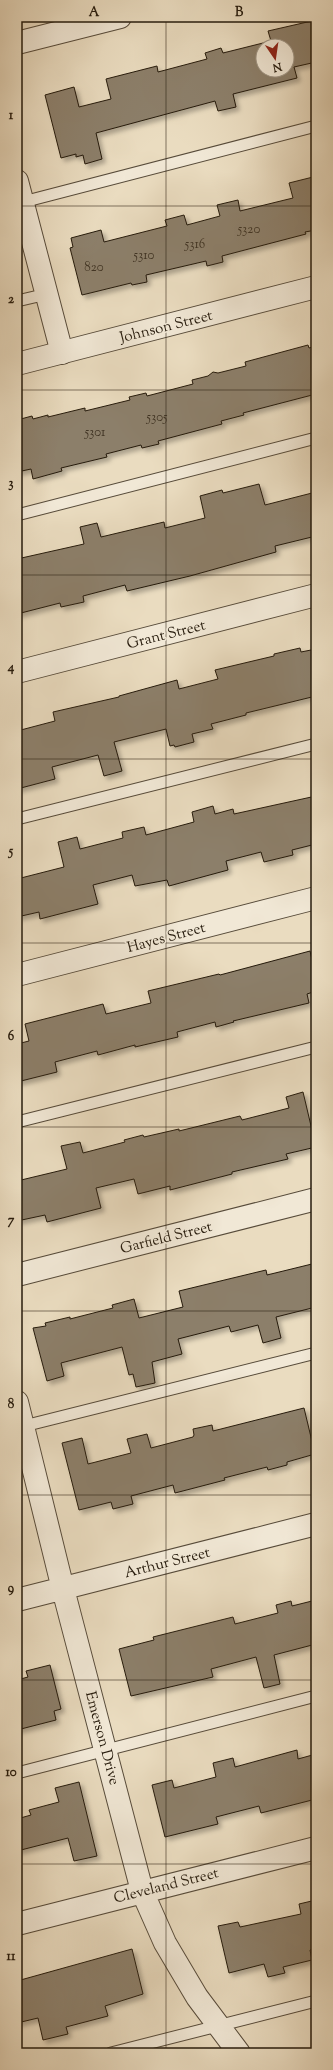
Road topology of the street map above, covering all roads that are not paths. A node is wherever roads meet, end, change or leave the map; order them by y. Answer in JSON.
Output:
{"nodes":[{"id":1,"x":120,"y":17,"type":"edge"},
{"id":2,"x":17,"y":43,"type":"edge"},
{"id":3,"x":316,"y":126,"type":"edge"},
{"id":4,"x":20,"y":191,"type":"edge"},
{"id":5,"x":316,"y":287,"type":"edge"},
{"id":6,"x":47,"y":294,"type":"junction"},
{"id":7,"x":17,"y":302,"type":"edge"},
{"id":8,"x":62,"y":353,"type":"junction"},
{"id":9,"x":17,"y":364,"type":"edge"},
{"id":10,"x":316,"y":438,"type":"edge"},
{"id":11,"x":17,"y":515,"type":"edge"},
{"id":12,"x":316,"y":595,"type":"edge"},
{"id":13,"x":17,"y":672,"type":"edge"},
{"id":14,"x":316,"y":744,"type":"edge"},
{"id":15,"x":17,"y":820,"type":"edge"},
{"id":16,"x":316,"y":898,"type":"edge"},
{"id":17,"x":17,"y":975,"type":"edge"},
{"id":18,"x":316,"y":1047,"type":"edge"},
{"id":19,"x":17,"y":1122,"type":"edge"},
{"id":20,"x":316,"y":1199,"type":"edge"},
{"id":21,"x":17,"y":1275,"type":"edge"},
{"id":22,"x":316,"y":1353,"type":"edge"},
{"id":23,"x":17,"y":1402,"type":"edge"},
{"id":24,"x":20,"y":1427,"type":"edge"},
{"id":25,"x":316,"y":1524,"type":"edge"},
{"id":26,"x":63,"y":1588,"type":"junction"},
{"id":27,"x":17,"y":1600,"type":"edge"},
{"id":28,"x":316,"y":1696,"type":"edge"},
{"id":29,"x":106,"y":1750,"type":"junction"},
{"id":30,"x":17,"y":1773,"type":"edge"},
{"id":31,"x":316,"y":1848,"type":"edge"},
{"id":32,"x":142,"y":1891,"type":"junction"},
{"id":33,"x":17,"y":1924,"type":"edge"},
{"id":34,"x":316,"y":2000,"type":"edge"},
{"id":35,"x":218,"y":2026,"type":"junction"},
{"id":36,"x":111,"y":2053,"type":"edge"},
{"id":37,"x":239,"y":2053,"type":"edge"}],
"edges":[{"from":1,"to":2,"type":"street"},
{"from":3,"to":4,"type":"lane"},
{"from":4,"to":6,"type":"street"},
{"from":5,"to":8,"type":"street","name":"Johnson Street"},
{"from":6,"to":7,"type":"lane"},
{"from":6,"to":8,"type":"street"},
{"from":8,"to":9,"type":"street","name":"Johnson Street"},
{"from":10,"to":11,"type":"lane"},
{"from":12,"to":13,"type":"street","name":"Grant Street"},
{"from":14,"to":15,"type":"lane"},
{"from":16,"to":17,"type":"street","name":"Hayes Street"},
{"from":18,"to":19,"type":"lane"},
{"from":20,"to":21,"type":"street","name":"Garfield Street"},
{"from":22,"to":24,"type":"lane"},
{"from":23,"to":24,"type":"street","name":"Emerson Drive"},
{"from":24,"to":26,"type":"street","name":"Emerson Drive"},
{"from":25,"to":26,"type":"street","name":"Arthur Street"},
{"from":26,"to":27,"type":"street","name":"Arthur Street"},
{"from":26,"to":29,"type":"street","name":"Emerson Drive"},
{"from":28,"to":29,"type":"lane"},
{"from":29,"to":30,"type":"lane"},
{"from":29,"to":32,"type":"street","name":"Emerson Drive"},
{"from":31,"to":32,"type":"street","name":"Cleveland Street"},
{"from":32,"to":33,"type":"street","name":"Cleveland Street"},
{"from":32,"to":35,"type":"street","name":"Emerson Drive"},
{"from":34,"to":35,"type":"lane"},
{"from":35,"to":36,"type":"lane"},
{"from":35,"to":37,"type":"street","name":"Emerson Drive"}]}
